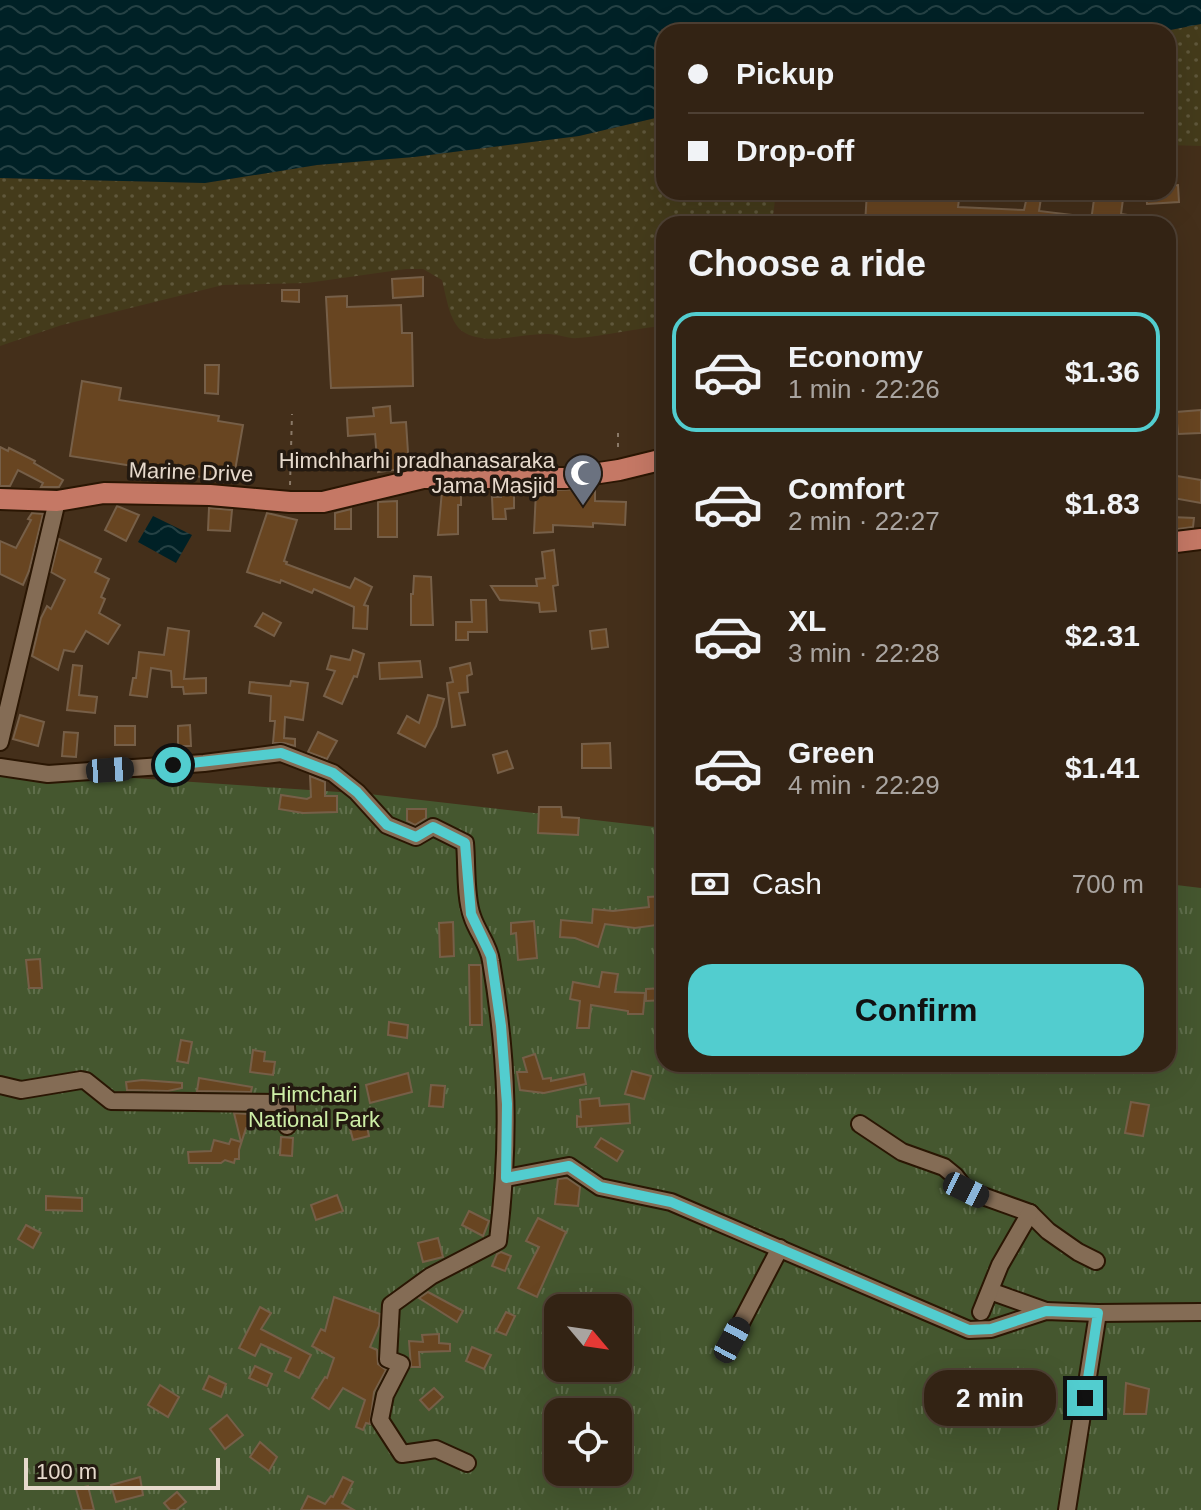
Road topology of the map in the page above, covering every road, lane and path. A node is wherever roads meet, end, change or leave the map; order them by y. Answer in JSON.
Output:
{"nodes":[{"id":1,"x":292,"y":414,"type":"dead end"},
{"id":2,"x":656,"y":461,"type":"edge"},
{"id":3,"x":0,"y":499,"type":"edge"},
{"id":4,"x":57,"y":501,"type":"junction"},
{"id":5,"x":290,"y":502,"type":"junction"},
{"id":6,"x":1201,"y":539,"type":"edge"},
{"id":7,"x":1176,"y":542,"type":"edge"},
{"id":8,"x":0,"y":742,"type":"edge"},
{"id":9,"x":0,"y":767,"type":"edge"},
{"id":10,"x":0,"y":1085,"type":"edge"},
{"id":11,"x":860,"y":1124,"type":"dead end"},
{"id":12,"x":287,"y":1126,"type":"dead end"},
{"id":13,"x":506,"y":1178,"type":"junction"},
{"id":14,"x":1030,"y":1213,"type":"junction"},
{"id":15,"x":780,"y":1248,"type":"junction"},
{"id":16,"x":1096,"y":1261,"type":"dead end"},
{"id":17,"x":990,"y":1291,"type":"junction"},
{"id":18,"x":1046,"y":1311,"type":"junction"},
{"id":19,"x":981,"y":1312,"type":"dead end"},
{"id":20,"x":1201,"y":1312,"type":"edge"},
{"id":21,"x":1098,"y":1313,"type":"junction"},
{"id":22,"x":732,"y":1340,"type":"dead end"},
{"id":23,"x":467,"y":1463,"type":"dead end"},
{"id":24,"x":1067,"y":1510,"type":"edge"}],
"edges":[{"from":1,"to":5,"type":"path"},
{"from":2,"to":5,"type":"main road","name":"Marine Drive"},
{"from":3,"to":4,"type":"main road","name":"Marine Drive"},
{"from":4,"to":5,"type":"main road","name":"Marine Drive"},
{"from":4,"to":8,"type":"street"},
{"from":6,"to":7,"type":"main road"},
{"from":9,"to":13,"type":"street"},
{"from":10,"to":12,"type":"street"},
{"from":11,"to":14,"type":"street"},
{"from":13,"to":15,"type":"street"},
{"from":13,"to":23,"type":"street"},
{"from":14,"to":16,"type":"street"},
{"from":14,"to":17,"type":"street"},
{"from":15,"to":18,"type":"street"},
{"from":15,"to":22,"type":"street"},
{"from":17,"to":18,"type":"street"},
{"from":17,"to":19,"type":"street"},
{"from":18,"to":21,"type":"street"},
{"from":20,"to":21,"type":"street"},
{"from":21,"to":24,"type":"street"}]}
